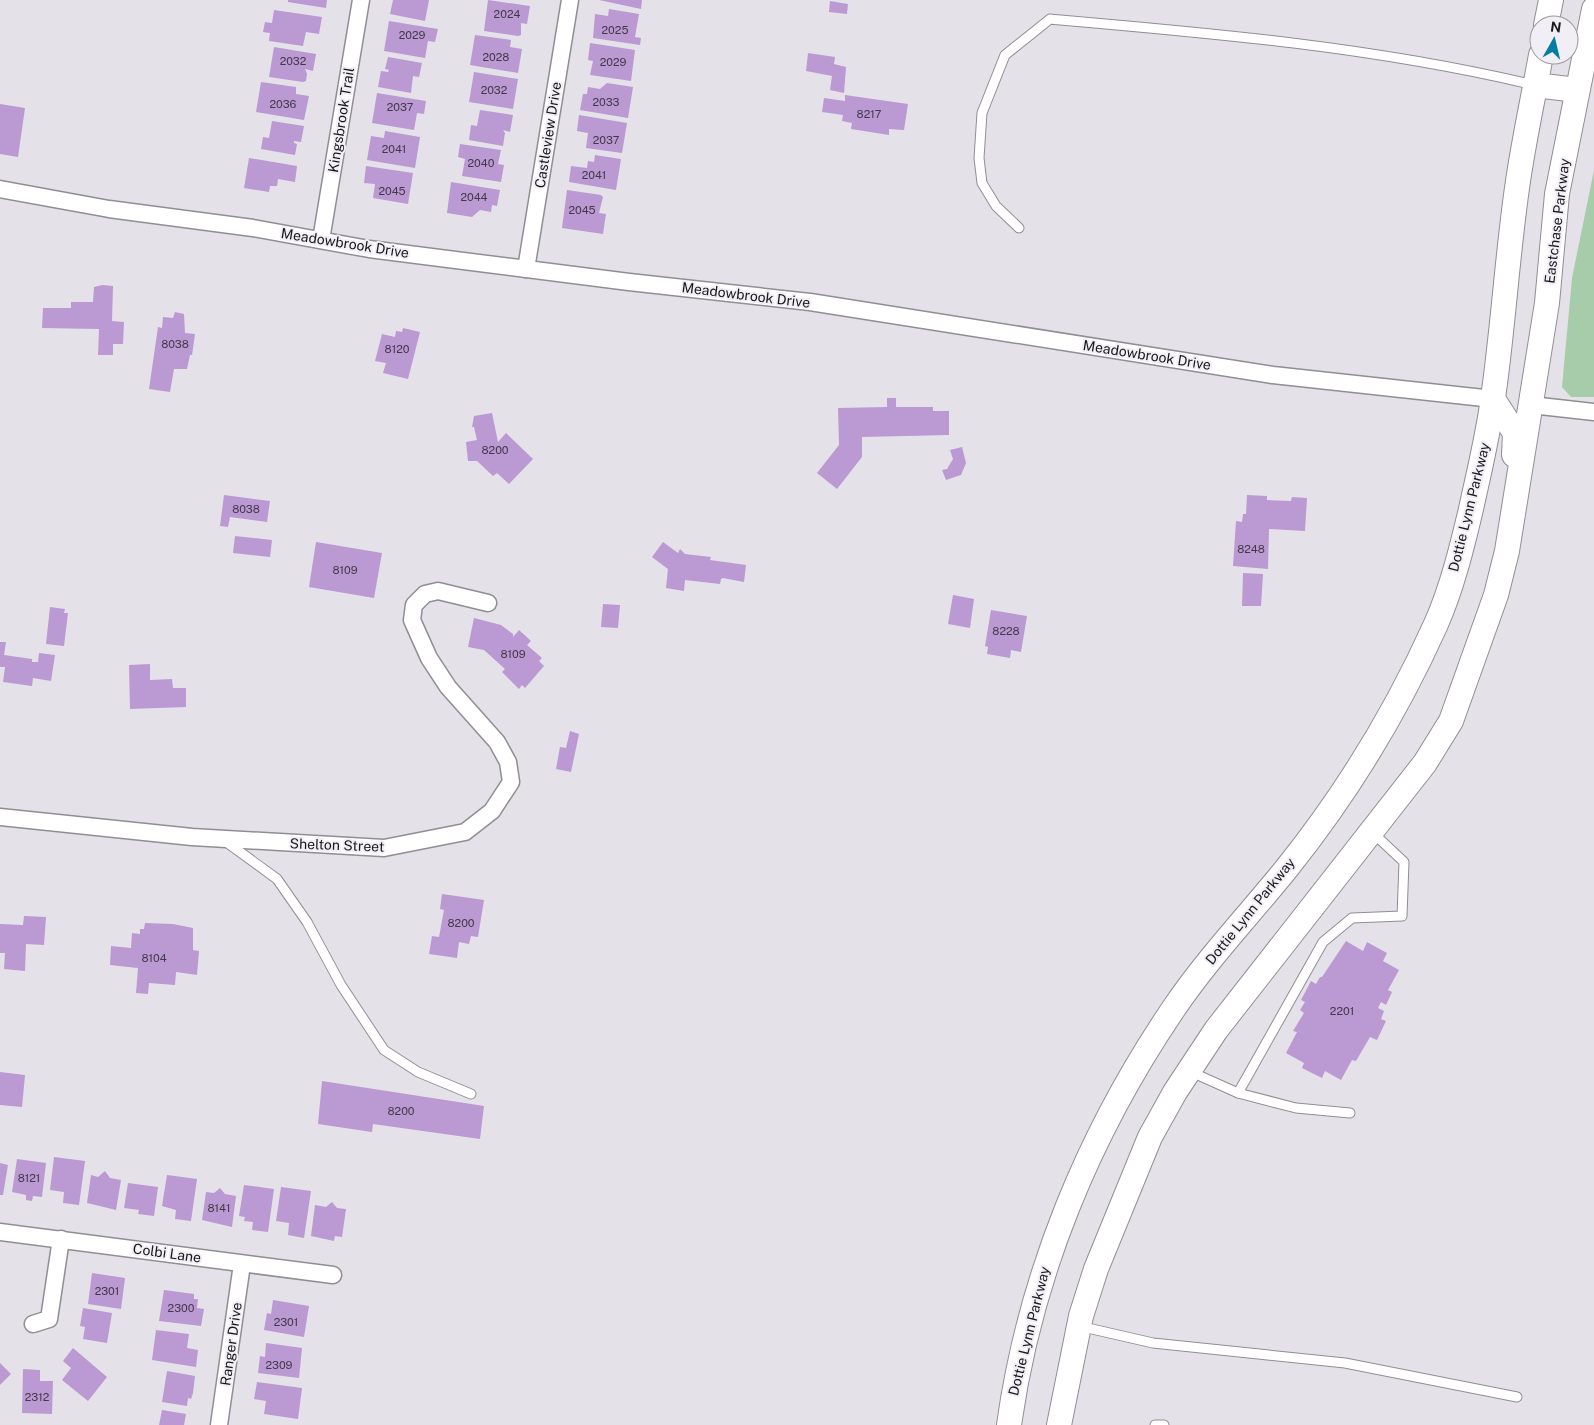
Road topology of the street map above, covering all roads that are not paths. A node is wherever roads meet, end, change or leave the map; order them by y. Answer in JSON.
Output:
{"nodes":[{"id":1,"x":362,"y":0,"type":"edge"},
{"id":2,"x":570,"y":0,"type":"edge"},
{"id":3,"x":1551,"y":0,"type":"edge"},
{"id":4,"x":1594,"y":10,"type":"edge"},
{"id":5,"x":1548,"y":15,"type":"edge"},
{"id":6,"x":1539,"y":65,"type":"edge"},
{"id":7,"x":1535,"y":85,"type":"junction"},
{"id":8,"x":1578,"y":90,"type":"junction"},
{"id":9,"x":0,"y":190,"type":"edge"},
{"id":10,"x":1019,"y":228,"type":"dead end"},
{"id":11,"x":321,"y":240,"type":"junction"},
{"id":12,"x":526,"y":269,"type":"junction"},
{"id":13,"x":1493,"y":399,"type":"junction"},
{"id":14,"x":1531,"y":405,"type":"junction"},
{"id":15,"x":1594,"y":412,"type":"edge"},
{"id":16,"x":1507,"y":551,"type":"junction"},
{"id":17,"x":488,"y":603,"type":"dead end"},
{"id":18,"x":0,"y":817,"type":"edge"},
{"id":19,"x":1371,"y":832,"type":"junction"},
{"id":20,"x":222,"y":839,"type":"junction"},
{"id":21,"x":1189,"y":1071,"type":"junction"},
{"id":22,"x":1238,"y":1093,"type":"junction"},
{"id":23,"x":471,"y":1094,"type":"dead end"},
{"id":24,"x":1350,"y":1114,"type":"dead end"},
{"id":25,"x":0,"y":1232,"type":"edge"},
{"id":26,"x":61,"y":1239,"type":"junction"},
{"id":27,"x":242,"y":1264,"type":"junction"},
{"id":28,"x":333,"y":1275,"type":"dead end"},
{"id":29,"x":33,"y":1324,"type":"dead end"},
{"id":30,"x":1079,"y":1326,"type":"junction"},
{"id":31,"x":1517,"y":1397,"type":"dead end"},
{"id":32,"x":219,"y":1425,"type":"edge"},
{"id":33,"x":1009,"y":1425,"type":"edge"},
{"id":34,"x":1059,"y":1425,"type":"edge"},
{"id":35,"x":1155,"y":1425,"type":"edge"},
{"id":36,"x":1164,"y":1425,"type":"edge"}],
"edges":[{"from":1,"to":11,"type":"street","name":"Kingsbrook Trail"},
{"from":2,"to":12,"type":"street","name":"Castleview Drive"},
{"from":3,"to":5,"type":"main road"},
{"from":4,"to":8,"type":"main road","name":"Eastchase Parkway"},
{"from":6,"to":7,"type":"main road"},
{"from":7,"to":8,"type":"main road"},
{"from":7,"to":10,"type":"lane"},
{"from":7,"to":13,"type":"main road"},
{"from":8,"to":14,"type":"main road","name":"Eastchase Parkway"},
{"from":9,"to":11,"type":"street","name":"Meadowbrook Drive"},
{"from":11,"to":12,"type":"street","name":"Meadowbrook Drive"},
{"from":12,"to":13,"type":"street","name":"Meadowbrook Drive"},
{"from":13,"to":16,"type":"main road"},
{"from":13,"to":33,"type":"main road","name":"Dottie Lynn Parkway"},
{"from":14,"to":15,"type":"street"},
{"from":14,"to":16,"type":"main road"},
{"from":16,"to":19,"type":"main road"},
{"from":17,"to":20,"type":"street","name":"Shelton Street"},
{"from":18,"to":20,"type":"street","name":"Shelton Street"},
{"from":19,"to":21,"type":"main road"},
{"from":19,"to":22,"type":"lane"},
{"from":20,"to":23,"type":"lane"},
{"from":21,"to":22,"type":"lane"},
{"from":21,"to":30,"type":"main road"},
{"from":22,"to":24,"type":"lane"},
{"from":25,"to":26,"type":"street","name":"Colbi Lane"},
{"from":26,"to":27,"type":"street","name":"Colbi Lane"},
{"from":26,"to":29,"type":"street"},
{"from":27,"to":28,"type":"street","name":"Colbi Lane"},
{"from":27,"to":32,"type":"street","name":"Ranger Drive"},
{"from":30,"to":31,"type":"lane"},
{"from":30,"to":34,"type":"main road"},
{"from":35,"to":36,"type":"lane"}]}
